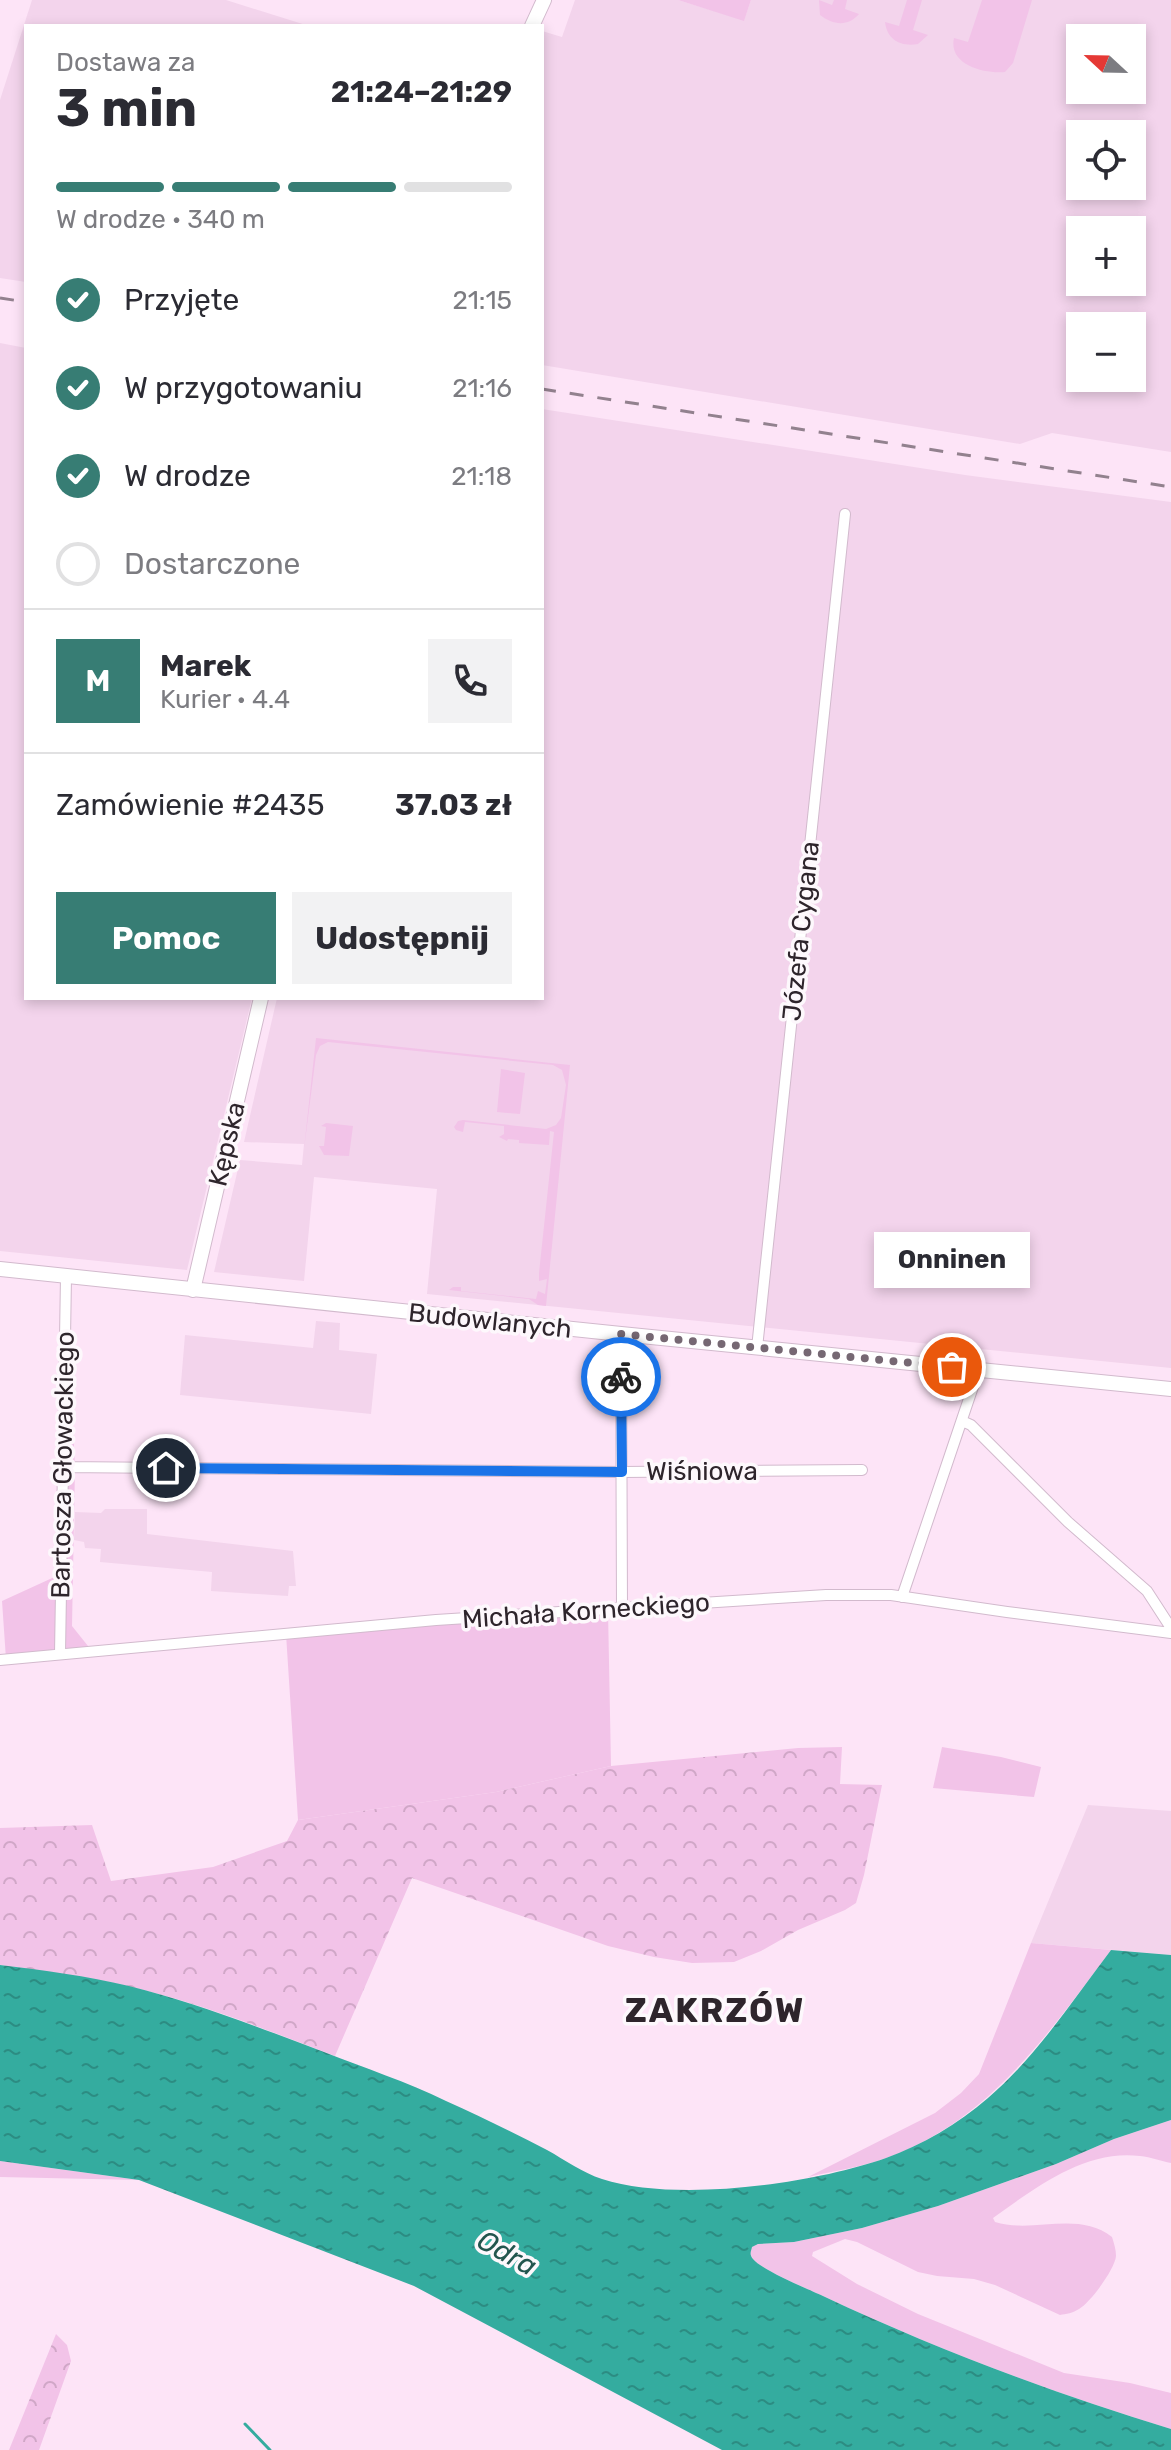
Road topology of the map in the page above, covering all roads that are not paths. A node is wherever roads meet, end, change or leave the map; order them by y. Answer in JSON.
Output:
{"nodes":[{"id":1,"x":544,"y":0,"type":"edge"},
{"id":2,"x":533,"y":24,"type":"edge"},
{"id":3,"x":845,"y":514,"type":"dead end"},
{"id":4,"x":261,"y":1000,"type":"edge"},
{"id":5,"x":0,"y":1269,"type":"edge"},
{"id":6,"x":66,"y":1276,"type":"junction"},
{"id":7,"x":193,"y":1290,"type":"junction"},
{"id":8,"x":621,"y":1334,"type":"junction"},
{"id":9,"x":757,"y":1348,"type":"junction"},
{"id":10,"x":979,"y":1369,"type":"junction"},
{"id":11,"x":1171,"y":1389,"type":"edge"},
{"id":12,"x":962,"y":1421,"type":"junction"},
{"id":13,"x":63,"y":1467,"type":"junction"},
{"id":14,"x":862,"y":1470,"type":"dead end"},
{"id":15,"x":622,"y":1472,"type":"junction"},
{"id":16,"x":902,"y":1597,"type":"junction"},
{"id":17,"x":622,"y":1609,"type":"junction"},
{"id":18,"x":1171,"y":1631,"type":"edge"},
{"id":19,"x":60,"y":1654,"type":"junction"},
{"id":20,"x":0,"y":1660,"type":"edge"}],
"edges":[{"from":1,"to":2,"type":"main road"},
{"from":3,"to":9,"type":"street","name":"Józefa Cygana"},
{"from":4,"to":7,"type":"main road","name":"Kępska"},
{"from":5,"to":6,"type":"main road","name":"Budowlanych"},
{"from":6,"to":7,"type":"main road","name":"Budowlanych"},
{"from":6,"to":13,"type":"street","name":"Bartosza Głowackiego"},
{"from":7,"to":8,"type":"main road","name":"Budowlanych"},
{"from":8,"to":9,"type":"main road","name":"Budowlanych"},
{"from":8,"to":15,"type":"street"},
{"from":9,"to":10,"type":"main road","name":"Budowlanych"},
{"from":10,"to":11,"type":"main road","name":"Budowlanych"},
{"from":10,"to":12,"type":"street"},
{"from":12,"to":16,"type":"street"},
{"from":12,"to":18,"type":"street"},
{"from":13,"to":15,"type":"street","name":"Wiśniowa"},
{"from":13,"to":19,"type":"street","name":"Bartosza Głowackiego"},
{"from":14,"to":15,"type":"street","name":"Wiśniowa"},
{"from":15,"to":17,"type":"street"},
{"from":16,"to":17,"type":"street","name":"Michała Korneckiego"},
{"from":16,"to":18,"type":"street","name":"Michała Korneckiego"},
{"from":17,"to":19,"type":"street","name":"Michała Korneckiego"},
{"from":19,"to":20,"type":"street","name":"Michała Korneckiego"}]}
